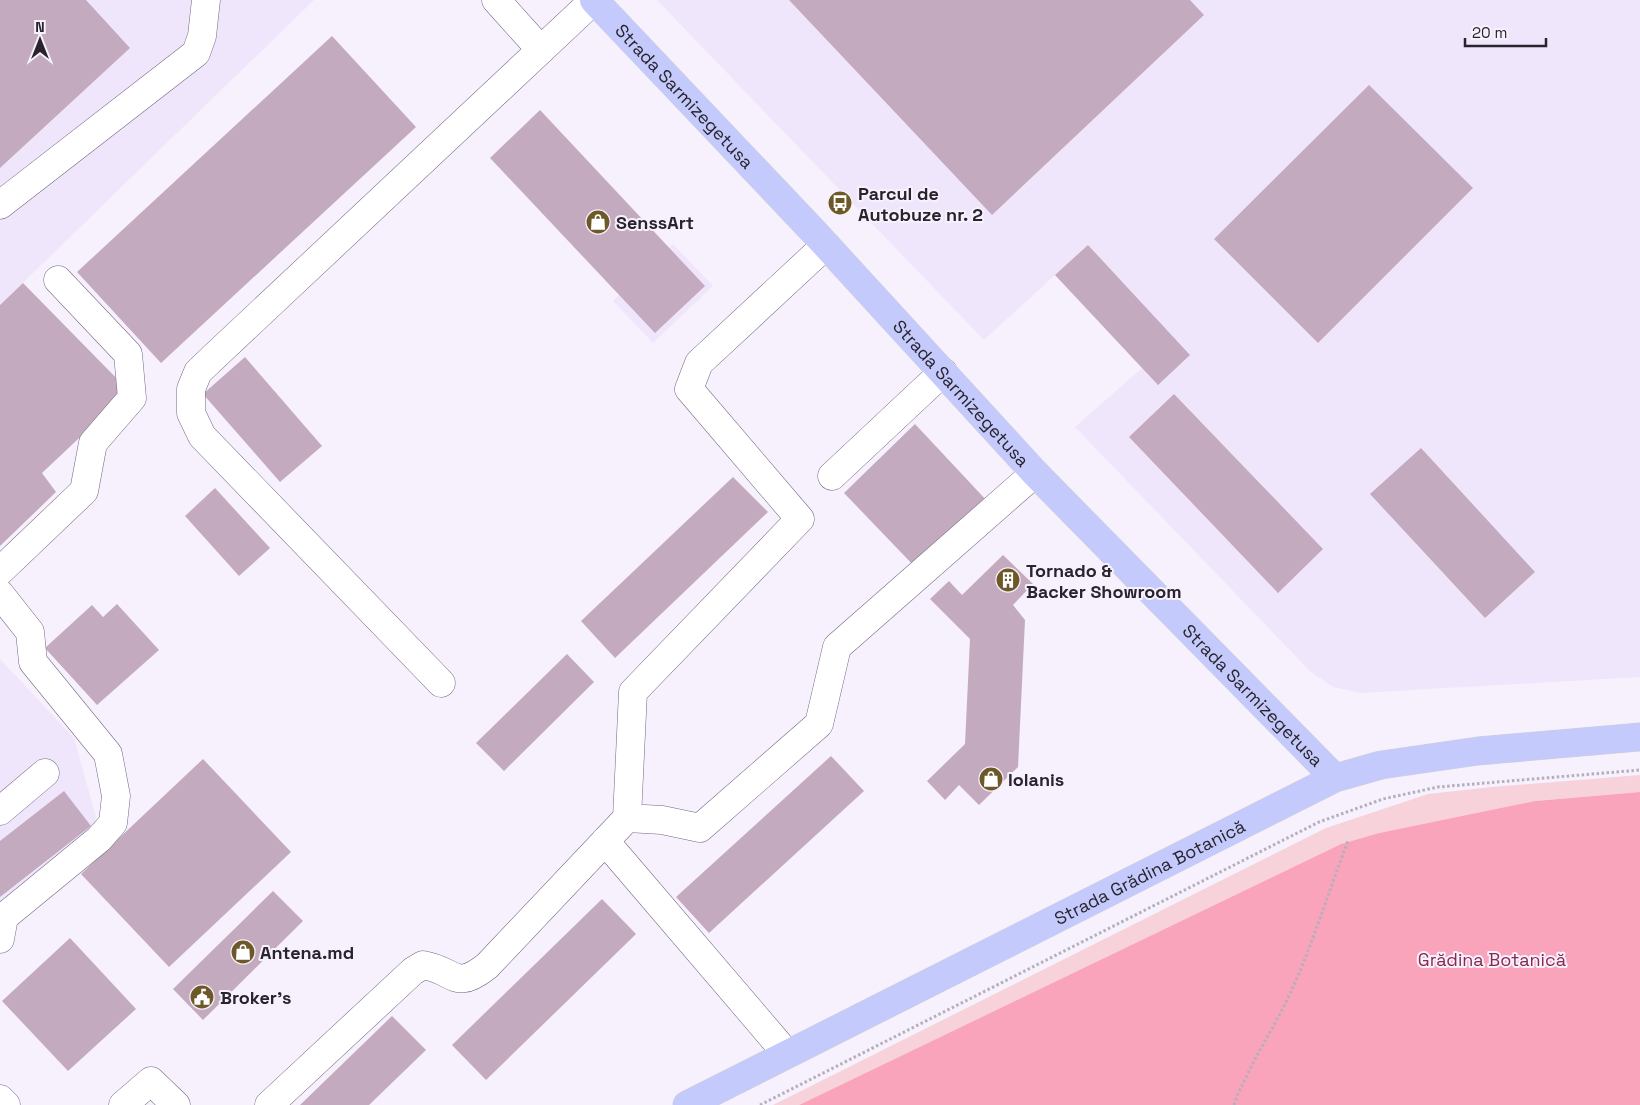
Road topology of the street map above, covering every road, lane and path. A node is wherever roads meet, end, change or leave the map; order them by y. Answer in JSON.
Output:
{"nodes":[{"id":1,"x":206,"y":0,"type":"edge"},
{"id":2,"x":496,"y":0,"type":"edge"},
{"id":3,"x":594,"y":0,"type":"edge"},
{"id":4,"x":541,"y":50,"type":"junction"},
{"id":5,"x":0,"y":205,"type":"edge"},
{"id":6,"x":826,"y":246,"type":"junction"},
{"id":7,"x":58,"y":280,"type":"dead end"},
{"id":8,"x":943,"y":372,"type":"junction"},
{"id":9,"x":1034,"y":473,"type":"junction"},
{"id":10,"x":832,"y":476,"type":"dead end"},
{"id":11,"x":0,"y":571,"type":"edge"},
{"id":12,"x":0,"y":594,"type":"edge"},
{"id":13,"x":441,"y":683,"type":"dead end"},
{"id":14,"x":1640,"y":737,"type":"edge"},
{"id":15,"x":1640,"y":770,"type":"edge"},
{"id":16,"x":46,"y":773,"type":"dead end"},
{"id":17,"x":1336,"y":778,"type":"junction"},
{"id":18,"x":0,"y":811,"type":"edge"},
{"id":19,"x":627,"y":818,"type":"junction"},
{"id":20,"x":605,"y":841,"type":"junction"},
{"id":21,"x":1348,"y":841,"type":"dead end"},
{"id":22,"x":0,"y":939,"type":"edge"},
{"id":23,"x":787,"y":1054,"type":"junction"},
{"id":24,"x":0,"y":1099,"type":"edge"},
{"id":25,"x":6,"y":1105,"type":"edge"},
{"id":26,"x":123,"y":1105,"type":"edge"},
{"id":27,"x":176,"y":1105,"type":"edge"},
{"id":28,"x":268,"y":1105,"type":"edge"},
{"id":29,"x":687,"y":1105,"type":"edge"},
{"id":30,"x":760,"y":1105,"type":"edge"},
{"id":31,"x":1234,"y":1105,"type":"edge"}],
"edges":[{"from":1,"to":5,"type":"lane"},
{"from":2,"to":4,"type":"lane"},
{"from":3,"to":4,"type":"lane"},
{"from":3,"to":6,"type":"main road","name":"Strada Sarmizegetusa"},
{"from":4,"to":13,"type":"lane"},
{"from":6,"to":8,"type":"main road","name":"Strada Sarmizegetusa"},
{"from":6,"to":19,"type":"lane"},
{"from":7,"to":11,"type":"lane"},
{"from":8,"to":9,"type":"main road","name":"Strada Sarmizegetusa"},
{"from":8,"to":10,"type":"lane"},
{"from":9,"to":17,"type":"main road","name":"Strada Sarmizegetusa"},
{"from":9,"to":19,"type":"lane"},
{"from":12,"to":22,"type":"lane"},
{"from":14,"to":17,"type":"main road","name":"Strada Grădina Botanică"},
{"from":15,"to":30,"type":"path"},
{"from":16,"to":18,"type":"lane"},
{"from":17,"to":23,"type":"main road","name":"Strada Grădina Botanică"},
{"from":19,"to":20,"type":"lane"},
{"from":20,"to":23,"type":"lane"},
{"from":20,"to":28,"type":"lane"},
{"from":21,"to":31,"type":"path"},
{"from":23,"to":29,"type":"main road","name":"Strada Grădina Botanică"},
{"from":24,"to":25,"type":"lane"},
{"from":26,"to":27,"type":"lane"}]}
